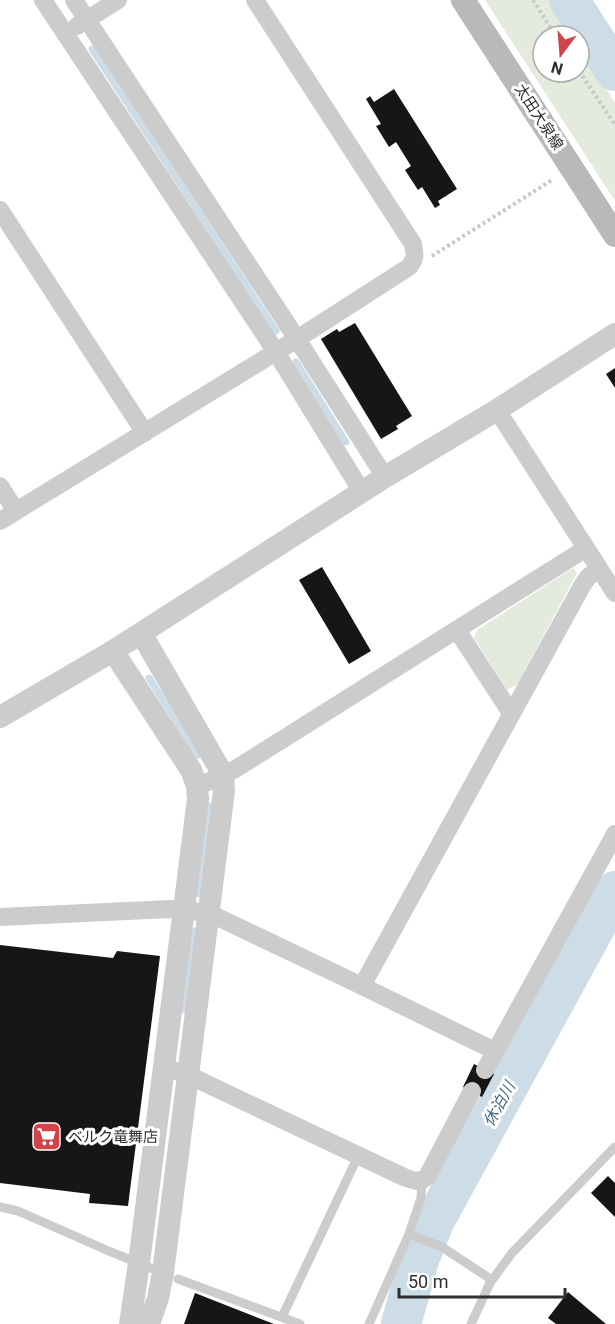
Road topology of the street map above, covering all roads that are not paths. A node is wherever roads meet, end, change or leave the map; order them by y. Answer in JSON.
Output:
{"nodes":[{"id":1,"x":43,"y":0,"type":"edge"},
{"id":2,"x":74,"y":0,"type":"edge"},
{"id":3,"x":118,"y":0,"type":"edge"},
{"id":4,"x":255,"y":0,"type":"edge"},
{"id":5,"x":463,"y":0,"type":"edge"},
{"id":6,"x":87,"y":20,"type":"junction"},
{"id":7,"x":65,"y":33,"type":"junction"},
{"id":8,"x":0,"y":210,"type":"edge"},
{"id":9,"x":615,"y":236,"type":"edge"},
{"id":10,"x":615,"y":334,"type":"edge"},
{"id":11,"x":297,"y":339,"type":"junction"},
{"id":12,"x":276,"y":352,"type":"junction"},
{"id":13,"x":496,"y":410,"type":"junction"},
{"id":14,"x":145,"y":433,"type":"junction"},
{"id":15,"x":385,"y":477,"type":"junction"},
{"id":16,"x":0,"y":486,"type":"edge"},
{"id":17,"x":362,"y":492,"type":"junction"},
{"id":18,"x":16,"y":511,"type":"junction"},
{"id":19,"x":0,"y":521,"type":"edge"},
{"id":20,"x":585,"y":549,"type":"junction"},
{"id":21,"x":599,"y":569,"type":"junction"},
{"id":22,"x":615,"y":593,"type":"edge"},
{"id":23,"x":457,"y":630,"type":"junction"},
{"id":24,"x":141,"y":633,"type":"junction"},
{"id":25,"x":113,"y":651,"type":"junction"},
{"id":26,"x":511,"y":712,"type":"junction"},
{"id":27,"x":0,"y":717,"type":"edge"},
{"id":28,"x":223,"y":776,"type":"junction"},
{"id":29,"x":197,"y":786,"type":"junction"},
{"id":30,"x":615,"y":834,"type":"edge"},
{"id":31,"x":184,"y":910,"type":"junction"},
{"id":32,"x":209,"y":913,"type":"junction"},
{"id":33,"x":0,"y":917,"type":"edge"},
{"id":34,"x":362,"y":986,"type":"junction"},
{"id":35,"x":495,"y":1051,"type":"junction"},
{"id":36,"x":164,"y":1067,"type":"junction"},
{"id":37,"x":485,"y":1070,"type":"dead end"},
{"id":38,"x":188,"y":1075,"type":"junction"},
{"id":39,"x":472,"y":1091,"type":"dead end"},
{"id":40,"x":615,"y":1149,"type":"edge"},
{"id":41,"x":358,"y":1156,"type":"junction"},
{"id":42,"x":422,"y":1180,"type":"junction"},
{"id":43,"x":0,"y":1207,"type":"edge"},
{"id":44,"x":412,"y":1235,"type":"junction"},
{"id":45,"x":139,"y":1263,"type":"junction"},
{"id":46,"x":171,"y":1276,"type":"junction"},
{"id":47,"x":492,"y":1280,"type":"junction"},
{"id":48,"x":282,"y":1317,"type":"junction"},
{"id":49,"x":130,"y":1324,"type":"edge"},
{"id":50,"x":149,"y":1324,"type":"edge"},
{"id":51,"x":300,"y":1324,"type":"edge"},
{"id":52,"x":369,"y":1324,"type":"edge"},
{"id":53,"x":471,"y":1324,"type":"edge"}],
"edges":[{"from":1,"to":7,"type":"street"},
{"from":2,"to":6,"type":"street"},
{"from":3,"to":6,"type":"street"},
{"from":4,"to":11,"type":"street"},
{"from":5,"to":9,"type":"main road","name":"太田大泉線"},
{"from":6,"to":7,"type":"street"},
{"from":6,"to":11,"type":"street"},
{"from":7,"to":12,"type":"street"},
{"from":8,"to":14,"type":"street"},
{"from":10,"to":13,"type":"street"},
{"from":11,"to":12,"type":"street"},
{"from":11,"to":15,"type":"street"},
{"from":12,"to":14,"type":"street"},
{"from":12,"to":17,"type":"street"},
{"from":13,"to":15,"type":"street"},
{"from":13,"to":20,"type":"street"},
{"from":14,"to":18,"type":"street"},
{"from":15,"to":17,"type":"street"},
{"from":16,"to":18,"type":"street"},
{"from":17,"to":24,"type":"street"},
{"from":18,"to":19,"type":"street"},
{"from":20,"to":21,"type":"street"},
{"from":20,"to":23,"type":"street"},
{"from":21,"to":22,"type":"street"},
{"from":21,"to":26,"type":"street"},
{"from":23,"to":26,"type":"street"},
{"from":23,"to":28,"type":"street"},
{"from":24,"to":25,"type":"street"},
{"from":24,"to":28,"type":"street"},
{"from":25,"to":27,"type":"street"},
{"from":25,"to":29,"type":"street"},
{"from":26,"to":34,"type":"street"},
{"from":28,"to":29,"type":"street"},
{"from":28,"to":32,"type":"street"},
{"from":29,"to":31,"type":"street"},
{"from":30,"to":35,"type":"street"},
{"from":31,"to":32,"type":"street"},
{"from":31,"to":33,"type":"street"},
{"from":31,"to":36,"type":"street"},
{"from":32,"to":34,"type":"street"},
{"from":32,"to":38,"type":"street"},
{"from":34,"to":35,"type":"street"},
{"from":35,"to":37,"type":"street"},
{"from":36,"to":38,"type":"street"},
{"from":36,"to":45,"type":"street"},
{"from":38,"to":41,"type":"street"},
{"from":38,"to":46,"type":"street"},
{"from":39,"to":42,"type":"street"},
{"from":40,"to":47,"type":"lane"},
{"from":41,"to":42,"type":"street"},
{"from":41,"to":48,"type":"lane"},
{"from":42,"to":44,"type":"lane"},
{"from":43,"to":45,"type":"lane"},
{"from":44,"to":47,"type":"lane"},
{"from":44,"to":52,"type":"lane"},
{"from":45,"to":46,"type":"lane"},
{"from":45,"to":49,"type":"street"},
{"from":46,"to":48,"type":"lane"},
{"from":46,"to":50,"type":"street"},
{"from":47,"to":53,"type":"lane"},
{"from":48,"to":51,"type":"lane"}]}
